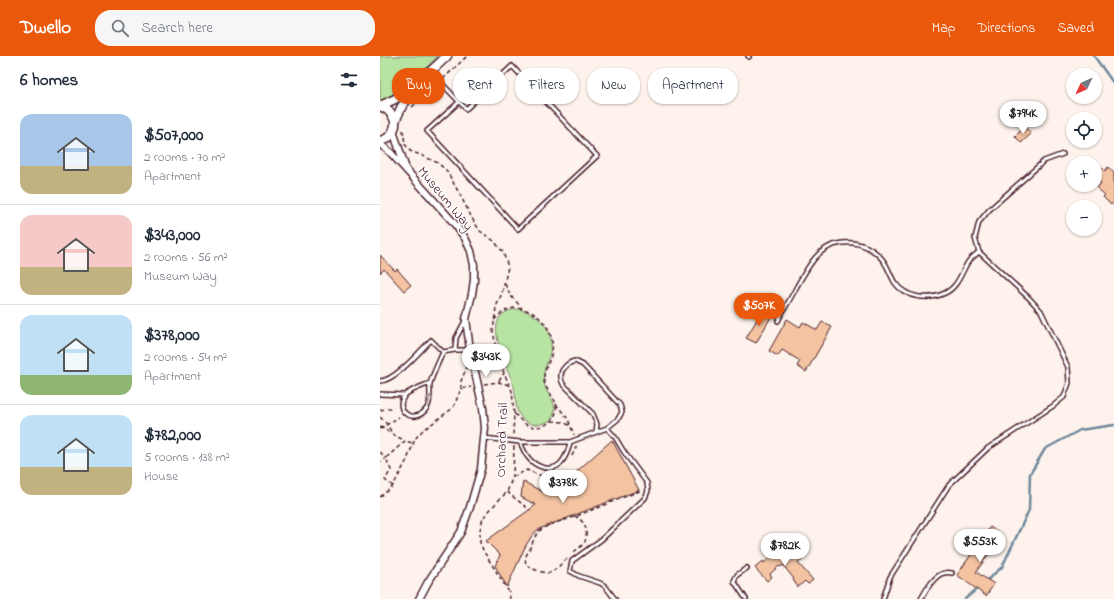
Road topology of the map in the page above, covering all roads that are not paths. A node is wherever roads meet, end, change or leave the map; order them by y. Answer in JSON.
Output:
{"nodes":[{"id":1,"x":447,"y":56,"type":"edge"},
{"id":2,"x":435,"y":68,"type":"edge"},
{"id":3,"x":445,"y":87,"type":"edge"},
{"id":4,"x":453,"y":96,"type":"edge"},
{"id":5,"x":392,"y":100,"type":"edge"},
{"id":6,"x":459,"y":102,"type":"joint"},
{"id":7,"x":404,"y":104,"type":"edge"},
{"id":8,"x":380,"y":106,"type":"edge"},
{"id":9,"x":394,"y":121,"type":"junction"},
{"id":10,"x":393,"y":131,"type":"junction"},
{"id":11,"x":380,"y":143,"type":"edge"},
{"id":12,"x":1063,"y":154,"type":"dead end"},
{"id":13,"x":406,"y":169,"type":"junction"},
{"id":14,"x":979,"y":252,"type":"junction"},
{"id":15,"x":466,"y":319,"type":"junction"},
{"id":16,"x":778,"y":321,"type":"dead end"},
{"id":17,"x":455,"y":350,"type":"junction"},
{"id":18,"x":470,"y":350,"type":"junction"},
{"id":19,"x":443,"y":352,"type":"junction"},
{"id":20,"x":380,"y":382,"type":"edge"},
{"id":21,"x":430,"y":383,"type":"junction"},
{"id":22,"x":380,"y":394,"type":"edge"},
{"id":23,"x":405,"y":395,"type":"junction"},
{"id":24,"x":607,"y":428,"type":"junction"},
{"id":25,"x":596,"y":432,"type":"junction"},
{"id":26,"x":484,"y":438,"type":"junction"},
{"id":27,"x":520,"y":442,"type":"junction"},
{"id":28,"x":570,"y":442,"type":"junction"},
{"id":29,"x":747,"y":568,"type":"dead end"},
{"id":30,"x":952,"y":573,"type":"dead end"},
{"id":31,"x":419,"y":599,"type":"edge"},
{"id":32,"x":615,"y":599,"type":"edge"},
{"id":33,"x":746,"y":599,"type":"edge"},
{"id":34,"x":883,"y":599,"type":"edge"},
{"id":35,"x":921,"y":599,"type":"edge"}],
"edges":[{"from":1,"to":2,"type":"street"},
{"from":3,"to":4,"type":"lane"},
{"from":5,"to":8,"type":"street"},
{"from":6,"to":6,"type":"lane"},
{"from":7,"to":9,"type":"street"},
{"from":8,"to":9,"type":"street"},
{"from":9,"to":10,"type":"street"},
{"from":10,"to":11,"type":"street"},
{"from":10,"to":13,"type":"street","name":"Museum Way"},
{"from":11,"to":13,"type":"street"},
{"from":12,"to":14,"type":"lane"},
{"from":13,"to":15,"type":"street","name":"Museum Way"},
{"from":14,"to":16,"type":"lane"},
{"from":14,"to":34,"type":"lane"},
{"from":15,"to":17,"type":"lane"},
{"from":15,"to":18,"type":"street","name":"Museum Way"},
{"from":17,"to":18,"type":"lane"},
{"from":17,"to":19,"type":"lane"},
{"from":18,"to":26,"type":"street","name":"Museum Way"},
{"from":19,"to":20,"type":"lane"},
{"from":19,"to":21,"type":"lane"},
{"from":21,"to":23,"type":"lane"},
{"from":23,"to":21,"type":"lane","one_way":true},
{"from":22,"to":23,"type":"lane"},
{"from":24,"to":25,"type":"lane"},
{"from":24,"to":25,"type":"lane"},
{"from":24,"to":32,"type":"lane"},
{"from":25,"to":28,"type":"lane"},
{"from":26,"to":27,"type":"lane"},
{"from":26,"to":31,"type":"street","name":"Museum Way"},
{"from":27,"to":28,"type":"lane"},
{"from":27,"to":28,"type":"lane"},
{"from":29,"to":33,"type":"lane"},
{"from":30,"to":35,"type":"lane"}]}
